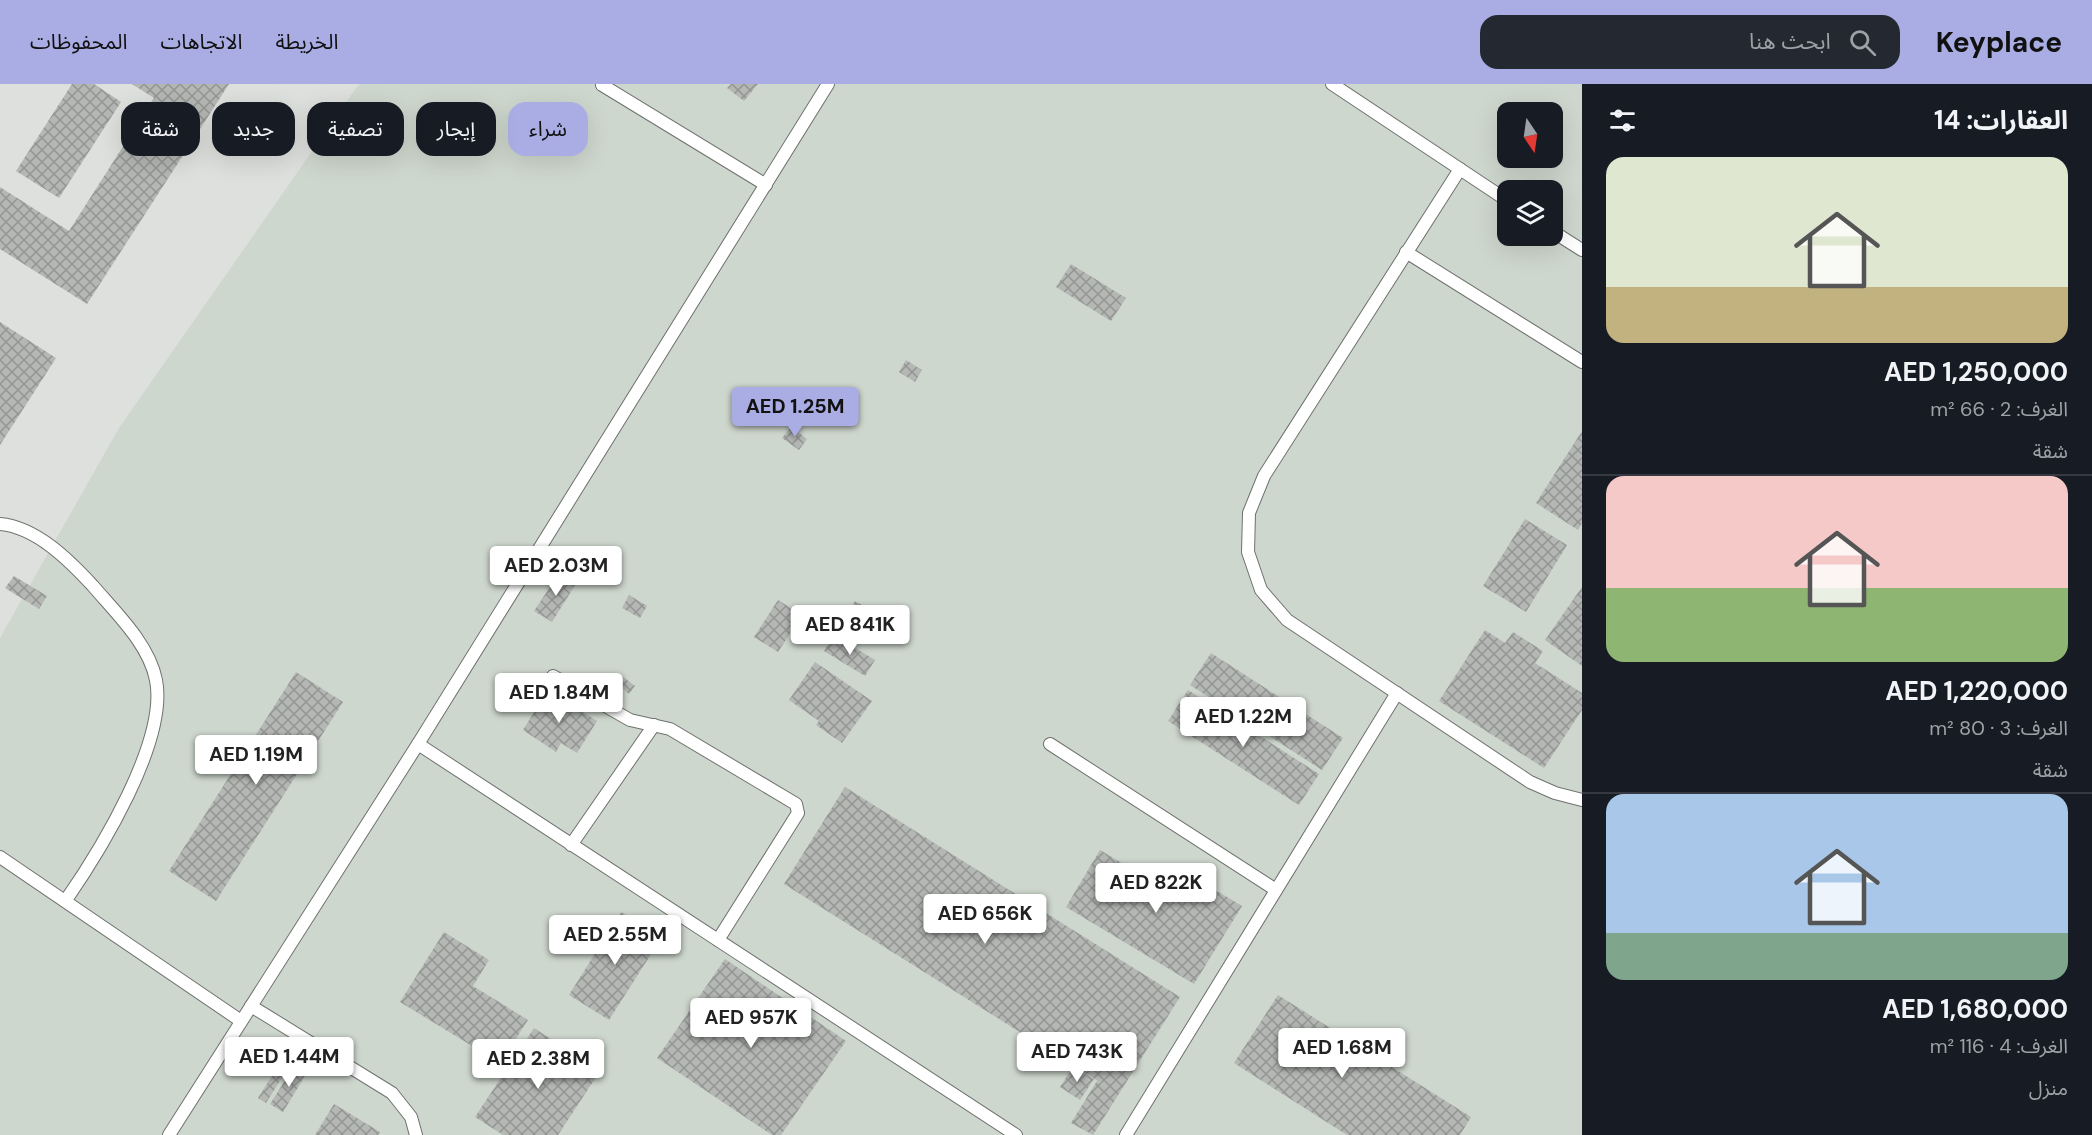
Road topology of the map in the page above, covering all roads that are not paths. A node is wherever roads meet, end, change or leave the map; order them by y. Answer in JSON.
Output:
{"nodes":[{"id":1,"x":828,"y":84,"type":"edge"},
{"id":2,"x":1332,"y":84,"type":"edge"},
{"id":3,"x":602,"y":85,"type":"edge"},
{"id":4,"x":1460,"y":169,"type":"junction"},
{"id":5,"x":766,"y":185,"type":"junction"},
{"id":6,"x":1497,"y":194,"type":"edge"},
{"id":7,"x":1563,"y":238,"type":"edge"},
{"id":8,"x":1582,"y":250,"type":"edge"},
{"id":9,"x":1406,"y":252,"type":"junction"},
{"id":10,"x":1582,"y":362,"type":"edge"},
{"id":11,"x":0,"y":524,"type":"edge"},
{"id":12,"x":553,"y":676,"type":"dead end"},
{"id":13,"x":1397,"y":693,"type":"junction"},
{"id":14,"x":654,"y":725,"type":"junction"},
{"id":15,"x":417,"y":744,"type":"junction"},
{"id":16,"x":1050,"y":744,"type":"dead end"},
{"id":17,"x":1582,"y":800,"type":"edge"},
{"id":18,"x":571,"y":845,"type":"junction"},
{"id":19,"x":0,"y":857,"type":"edge"},
{"id":20,"x":1276,"y":890,"type":"junction"},
{"id":21,"x":66,"y":900,"type":"junction"},
{"id":22,"x":718,"y":940,"type":"junction"},
{"id":23,"x":251,"y":1006,"type":"junction"},
{"id":24,"x":241,"y":1021,"type":"junction"},
{"id":25,"x":169,"y":1135,"type":"edge"},
{"id":26,"x":416,"y":1135,"type":"edge"},
{"id":27,"x":1016,"y":1135,"type":"edge"},
{"id":28,"x":1126,"y":1135,"type":"edge"}],
"edges":[{"from":1,"to":5,"type":"lane"},
{"from":2,"to":4,"type":"lane"},
{"from":3,"to":5,"type":"lane"},
{"from":4,"to":6,"type":"lane"},
{"from":4,"to":9,"type":"lane"},
{"from":5,"to":15,"type":"lane"},
{"from":7,"to":8,"type":"lane"},
{"from":9,"to":10,"type":"lane"},
{"from":9,"to":13,"type":"lane"},
{"from":11,"to":21,"type":"lane"},
{"from":12,"to":14,"type":"lane"},
{"from":13,"to":17,"type":"lane"},
{"from":13,"to":20,"type":"lane"},
{"from":14,"to":18,"type":"lane"},
{"from":14,"to":22,"type":"lane"},
{"from":15,"to":18,"type":"lane"},
{"from":15,"to":23,"type":"lane"},
{"from":16,"to":20,"type":"lane"},
{"from":18,"to":22,"type":"lane"},
{"from":19,"to":21,"type":"lane"},
{"from":20,"to":28,"type":"lane"},
{"from":21,"to":24,"type":"lane"},
{"from":22,"to":27,"type":"lane"},
{"from":23,"to":24,"type":"lane"},
{"from":23,"to":26,"type":"lane"},
{"from":24,"to":25,"type":"lane"}]}
